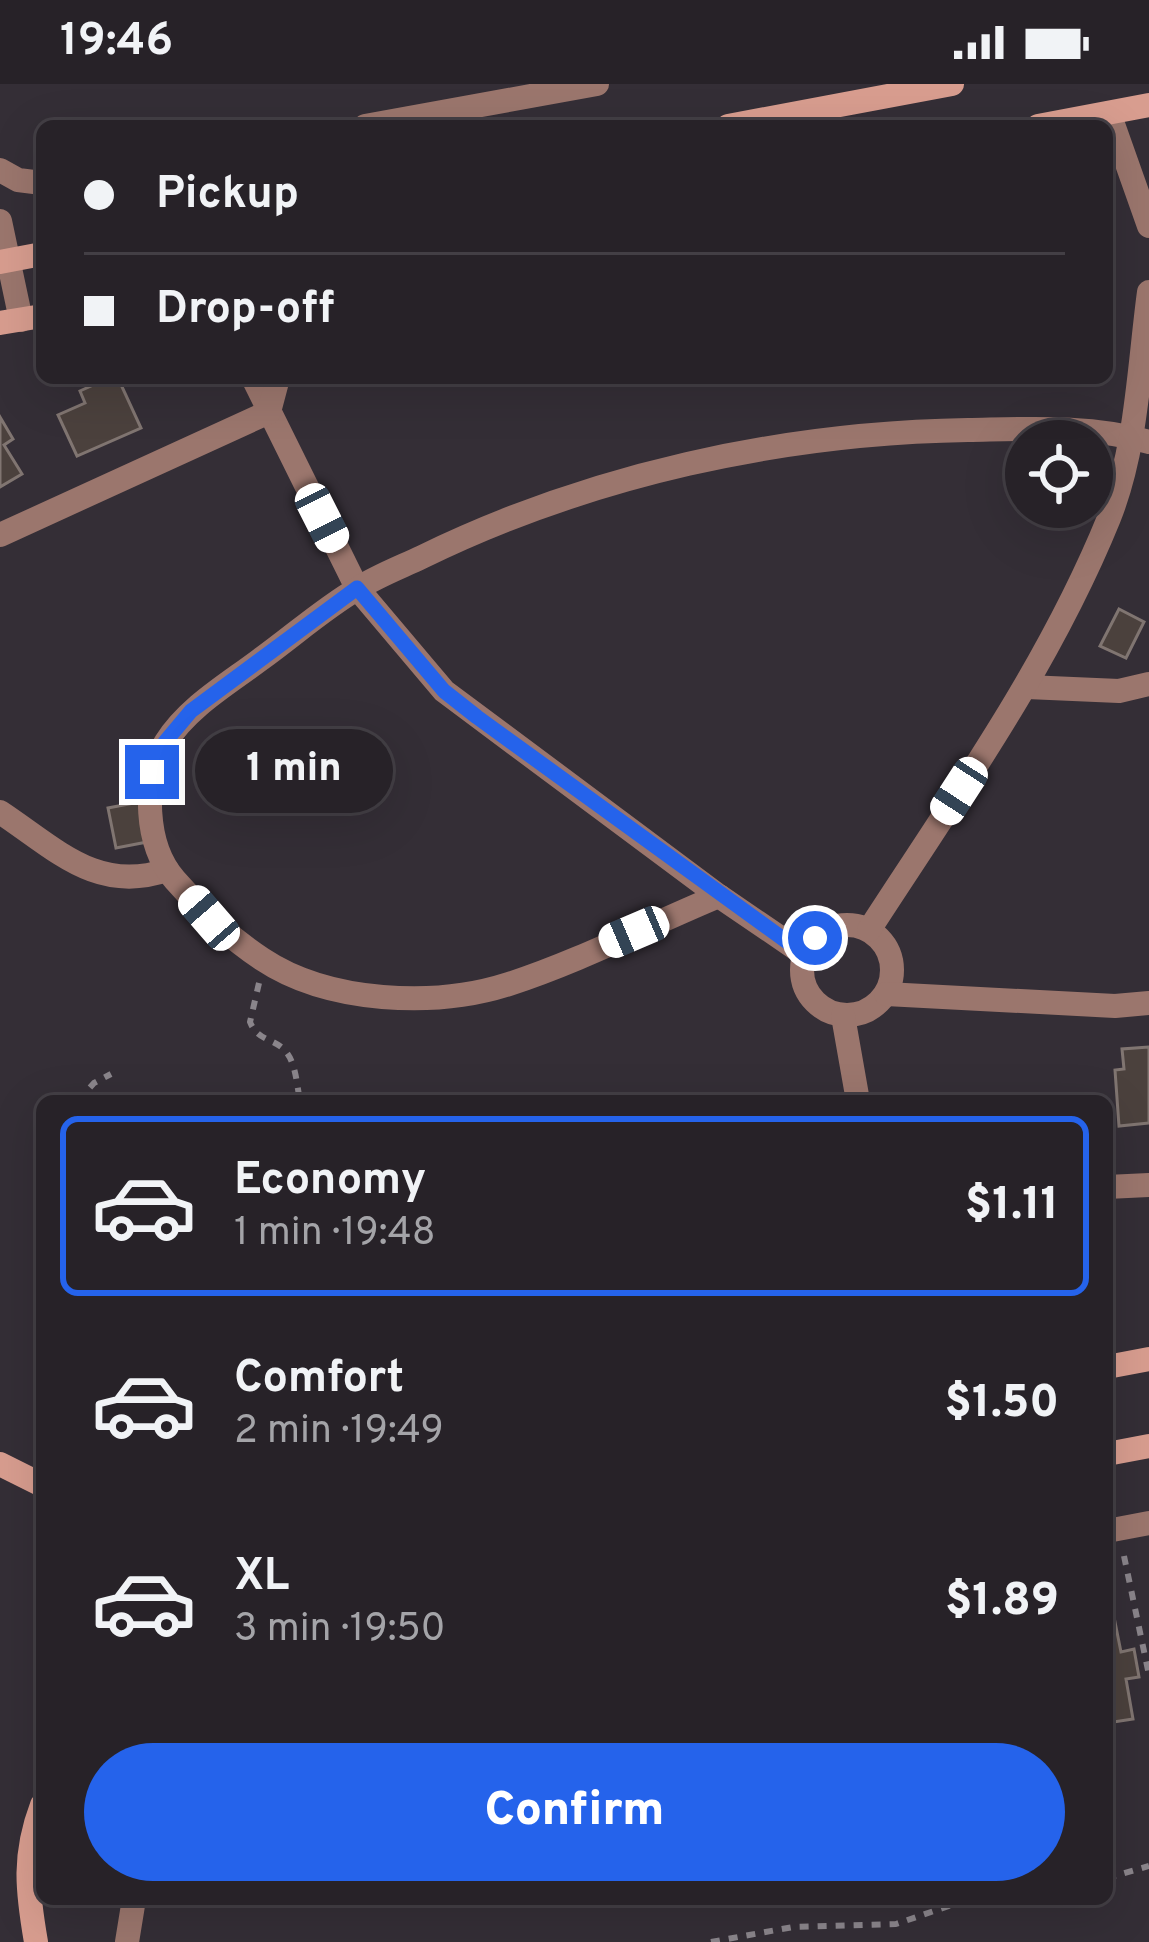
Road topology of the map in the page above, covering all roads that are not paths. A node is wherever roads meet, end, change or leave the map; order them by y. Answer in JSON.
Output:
{"nodes":[{"id":1,"x":597,"y":84,"type":"edge"},
{"id":2,"x":952,"y":84,"type":"edge"},
{"id":3,"x":1149,"y":105,"type":"edge"},
{"id":4,"x":1108,"y":113,"type":"junction"},
{"id":5,"x":398,"y":120,"type":"edge"},
{"id":6,"x":760,"y":120,"type":"edge"},
{"id":7,"x":1070,"y":120,"type":"edge"},
{"id":8,"x":1111,"y":120,"type":"edge"},
{"id":9,"x":1113,"y":127,"type":"edge"},
{"id":10,"x":0,"y":170,"type":"edge"},
{"id":11,"x":36,"y":182,"type":"edge"},
{"id":12,"x":0,"y":221,"type":"edge"},
{"id":13,"x":1149,"y":226,"type":"edge"},
{"id":14,"x":36,"y":255,"type":"edge"},
{"id":15,"x":4,"y":261,"type":"edge"},
{"id":16,"x":1149,"y":292,"type":"edge"},
{"id":17,"x":21,"y":320,"type":"edge"},
{"id":18,"x":256,"y":384,"type":"edge"},
{"id":19,"x":276,"y":384,"type":"edge"},
{"id":20,"x":269,"y":412,"type":"junction"},
{"id":21,"x":1140,"y":440,"type":"edge"},
{"id":22,"x":0,"y":535,"type":"edge"},
{"id":23,"x":357,"y":588,"type":"junction"},
{"id":24,"x":1149,"y":685,"type":"edge"},
{"id":25,"x":1027,"y":687,"type":"junction"},
{"id":26,"x":0,"y":812,"type":"edge"},
{"id":27,"x":167,"y":870,"type":"junction"},
{"id":28,"x":718,"y":896,"type":"junction"},
{"id":29,"x":869,"y":930,"type":"junction"},
{"id":30,"x":804,"y":954,"type":"junction"},
{"id":31,"x":886,"y":994,"type":"junction"},
{"id":32,"x":1149,"y":1003,"type":"edge"},
{"id":33,"x":843,"y":1016,"type":"junction"},
{"id":34,"x":857,"y":1095,"type":"edge"},
{"id":35,"x":1149,"y":1185,"type":"edge"},
{"id":36,"x":1113,"y":1187,"type":"edge"},
{"id":37,"x":1149,"y":1359,"type":"edge"},
{"id":38,"x":1113,"y":1366,"type":"edge"},
{"id":39,"x":1149,"y":1446,"type":"edge"},
{"id":40,"x":1113,"y":1453,"type":"edge"},
{"id":41,"x":0,"y":1464,"type":"edge"},
{"id":42,"x":36,"y":1482,"type":"edge"},
{"id":43,"x":1149,"y":1523,"type":"edge"},
{"id":44,"x":1113,"y":1530,"type":"edge"},
{"id":45,"x":36,"y":1820,"type":"edge"},
{"id":46,"x":133,"y":1905,"type":"edge"},
{"id":47,"x":36,"y":1942,"type":"edge"},
{"id":48,"x":127,"y":1942,"type":"edge"}],
"edges":[{"from":1,"to":5,"type":"street"},
{"from":2,"to":6,"type":"street"},
{"from":3,"to":4,"type":"street"},
{"from":4,"to":7,"type":"street"},
{"from":4,"to":8,"type":"street"},
{"from":9,"to":13,"type":"street"},
{"from":10,"to":11,"type":"street"},
{"from":12,"to":15,"type":"street"},
{"from":14,"to":15,"type":"street"},
{"from":15,"to":17,"type":"street"},
{"from":16,"to":21,"type":"street"},
{"from":18,"to":20,"type":"street"},
{"from":19,"to":20,"type":"street"},
{"from":20,"to":22,"type":"street"},
{"from":20,"to":23,"type":"street"},
{"from":21,"to":23,"type":"street"},
{"from":21,"to":25,"type":"street"},
{"from":23,"to":27,"type":"street"},
{"from":23,"to":28,"type":"street"},
{"from":24,"to":25,"type":"street"},
{"from":25,"to":29,"type":"street"},
{"from":26,"to":27,"type":"street"},
{"from":27,"to":28,"type":"street"},
{"from":28,"to":30,"type":"street"},
{"from":29,"to":30,"type":"street"},
{"from":29,"to":31,"type":"street"},
{"from":30,"to":33,"type":"street"},
{"from":31,"to":32,"type":"street"},
{"from":31,"to":33,"type":"street"},
{"from":33,"to":34,"type":"street"},
{"from":35,"to":36,"type":"street"},
{"from":37,"to":38,"type":"street"},
{"from":39,"to":40,"type":"street"},
{"from":41,"to":42,"type":"street"},
{"from":43,"to":44,"type":"street"},
{"from":45,"to":47,"type":"street"},
{"from":46,"to":48,"type":"street"}]}
